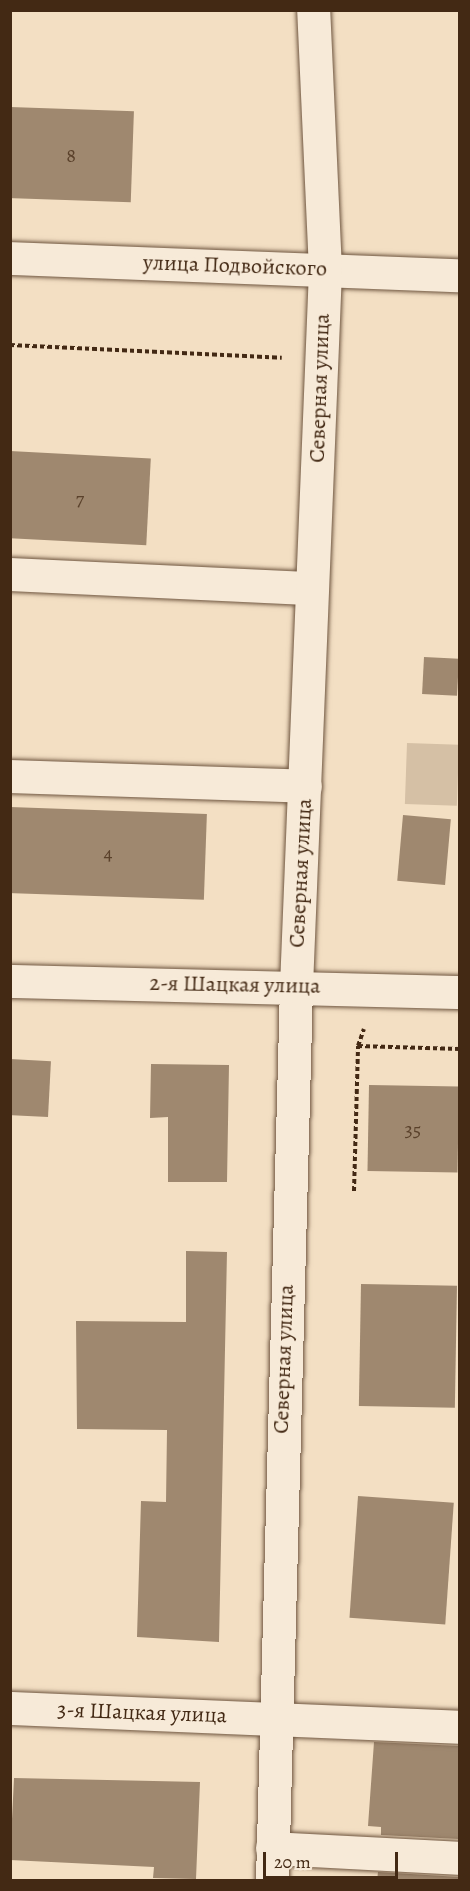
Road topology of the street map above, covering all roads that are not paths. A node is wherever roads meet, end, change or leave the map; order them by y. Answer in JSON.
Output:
{"nodes":[{"id":1,"x":312,"y":10,"type":"edge"},
{"id":2,"x":10,"y":258,"type":"edge"},
{"id":3,"x":325,"y":270,"type":"junction"},
{"id":4,"x":459,"y":275,"type":"edge"},
{"id":5,"x":10,"y":574,"type":"edge"},
{"id":6,"x":312,"y":588,"type":"junction"},
{"id":7,"x":10,"y":776,"type":"edge"},
{"id":8,"x":305,"y":786,"type":"junction"},
{"id":9,"x":10,"y":981,"type":"edge"},
{"id":10,"x":296,"y":986,"type":"junction"},
{"id":11,"x":459,"y":992,"type":"edge"},
{"id":12,"x":10,"y":1708,"type":"edge"},
{"id":13,"x":273,"y":1717,"type":"junction"},
{"id":14,"x":459,"y":1727,"type":"edge"},
{"id":15,"x":272,"y":1848,"type":"junction"},
{"id":16,"x":459,"y":1858,"type":"edge"},
{"id":17,"x":272,"y":1881,"type":"edge"}],
"edges":[{"from":1,"to":3,"type":"street","name":"Северная улица"},
{"from":2,"to":3,"type":"street","name":"улица Подвойского"},
{"from":3,"to":4,"type":"street","name":"улица Подвойского"},
{"from":3,"to":6,"type":"street","name":"Северная улица"},
{"from":5,"to":6,"type":"street"},
{"from":6,"to":8,"type":"street","name":"Северная улица"},
{"from":7,"to":8,"type":"street"},
{"from":8,"to":10,"type":"street","name":"Северная улица"},
{"from":9,"to":10,"type":"street","name":"2-я Шацкая улица"},
{"from":10,"to":11,"type":"street","name":"2-я Шацкая улица"},
{"from":10,"to":13,"type":"street","name":"Северная улица"},
{"from":12,"to":13,"type":"street","name":"3-я Шацкая улица"},
{"from":13,"to":14,"type":"street","name":"3-я Шацкая улица"},
{"from":13,"to":15,"type":"street","name":"Северная улица"},
{"from":15,"to":16,"type":"street"},
{"from":15,"to":17,"type":"street","name":"Северная улица"}]}
